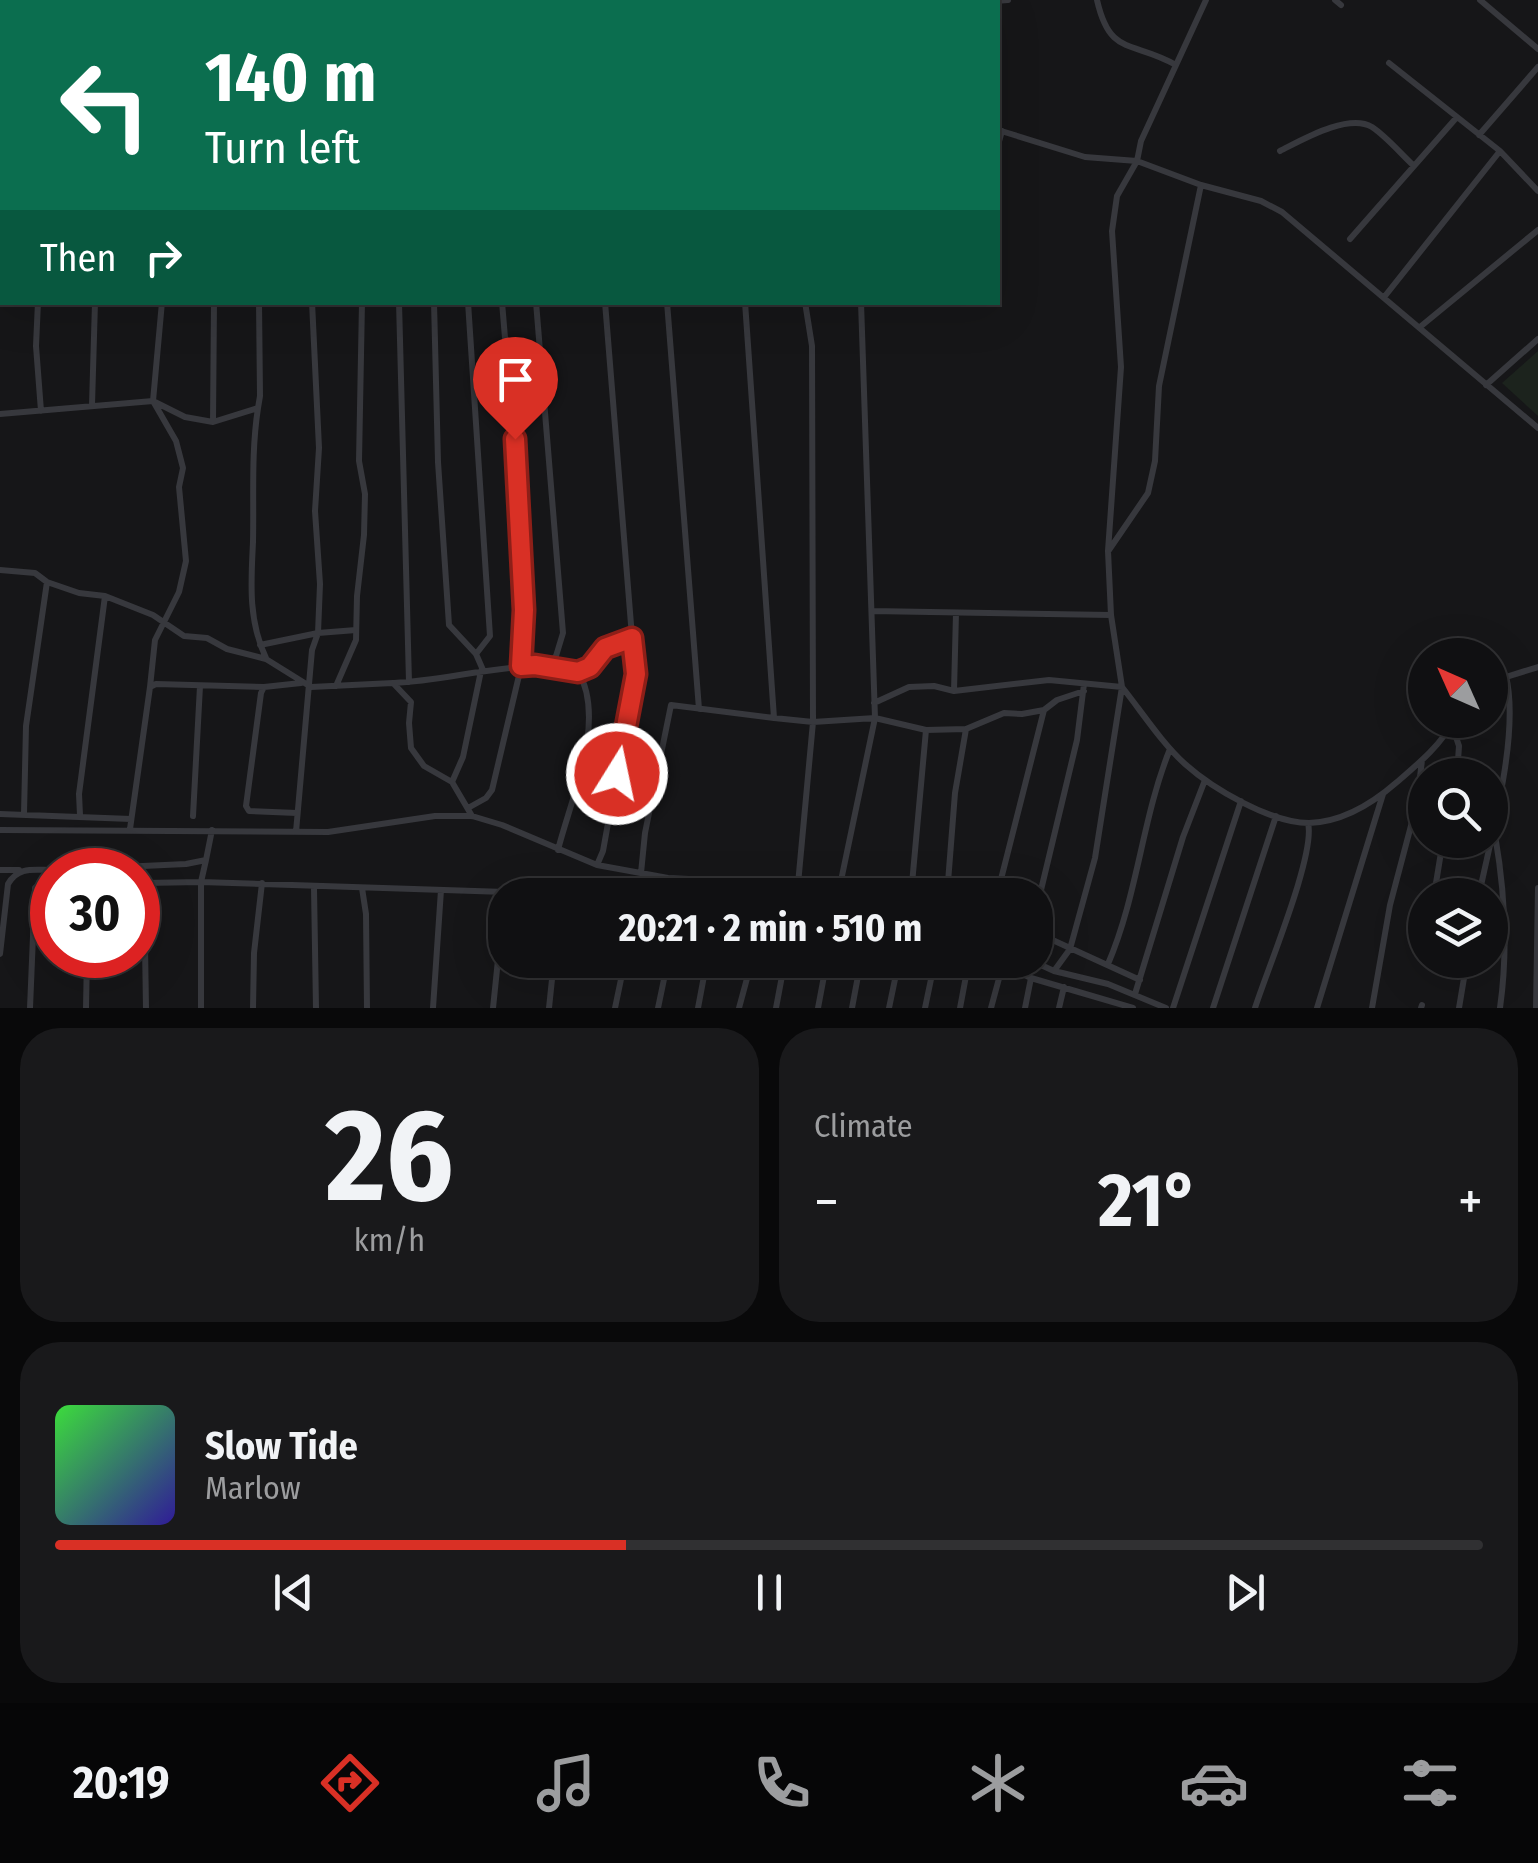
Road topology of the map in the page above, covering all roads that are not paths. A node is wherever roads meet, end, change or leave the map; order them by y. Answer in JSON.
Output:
{"nodes":[{"id":1,"x":1097,"y":0,"type":"edge"},
{"id":2,"x":1206,"y":0,"type":"edge"},
{"id":3,"x":1480,"y":0,"type":"edge"},
{"id":4,"x":1538,"y":48,"type":"edge"},
{"id":5,"x":1389,"y":63,"type":"dead end"},
{"id":6,"x":1176,"y":65,"type":"junction"},
{"id":7,"x":1538,"y":67,"type":"edge"},
{"id":8,"x":1457,"y":117,"type":"junction"},
{"id":9,"x":1000,"y":130,"type":"edge"},
{"id":10,"x":1479,"y":135,"type":"junction"},
{"id":11,"x":1280,"y":151,"type":"dead end"},
{"id":12,"x":1500,"y":152,"type":"junction"},
{"id":13,"x":1137,"y":161,"type":"junction"},
{"id":14,"x":1414,"y":166,"type":"junction"},
{"id":15,"x":1201,"y":184,"type":"junction"},
{"id":16,"x":1538,"y":191,"type":"edge"},
{"id":17,"x":1538,"y":230,"type":"edge"},
{"id":18,"x":1350,"y":240,"type":"dead end"},
{"id":19,"x":1385,"y":296,"type":"junction"},
{"id":20,"x":38,"y":305,"type":"edge"},
{"id":21,"x":95,"y":305,"type":"edge"},
{"id":22,"x":162,"y":305,"type":"edge"},
{"id":23,"x":214,"y":305,"type":"edge"},
{"id":24,"x":259,"y":305,"type":"edge"},
{"id":25,"x":312,"y":305,"type":"edge"},
{"id":26,"x":362,"y":305,"type":"edge"},
{"id":27,"x":398,"y":305,"type":"edge"},
{"id":28,"x":434,"y":305,"type":"edge"},
{"id":29,"x":468,"y":305,"type":"edge"},
{"id":30,"x":502,"y":305,"type":"edge"},
{"id":31,"x":536,"y":305,"type":"edge"},
{"id":32,"x":606,"y":305,"type":"edge"},
{"id":33,"x":668,"y":305,"type":"edge"},
{"id":34,"x":745,"y":305,"type":"edge"},
{"id":35,"x":805,"y":305,"type":"edge"},
{"id":36,"x":861,"y":305,"type":"edge"},
{"id":37,"x":1420,"y":327,"type":"junction"},
{"id":38,"x":1538,"y":340,"type":"edge"},
{"id":39,"x":1486,"y":385,"type":"junction"},
{"id":40,"x":153,"y":401,"type":"junction"},
{"id":41,"x":92,"y":405,"type":"junction"},
{"id":42,"x":258,"y":408,"type":"junction"},
{"id":43,"x":40,"y":411,"type":"junction"},
{"id":44,"x":0,"y":414,"type":"edge"},
{"id":45,"x":213,"y":422,"type":"junction"},
{"id":46,"x":1538,"y":428,"type":"edge"},
{"id":47,"x":1108,"y":551,"type":"junction"},
{"id":48,"x":0,"y":570,"type":"edge"},
{"id":49,"x":47,"y":582,"type":"junction"},
{"id":50,"x":106,"y":596,"type":"junction"},
{"id":51,"x":872,"y":612,"type":"junction"},
{"id":52,"x":956,"y":613,"type":"junction"},
{"id":53,"x":1111,"y":616,"type":"junction"},
{"id":54,"x":166,"y":623,"type":"junction"},
{"id":55,"x":356,"y":630,"type":"junction"},
{"id":56,"x":318,"y":632,"type":"junction"},
{"id":57,"x":632,"y":638,"type":"junction"},
{"id":58,"x":260,"y":645,"type":"junction"},
{"id":59,"x":476,"y":654,"type":"junction"},
{"id":60,"x":266,"y":659,"type":"junction"},
{"id":61,"x":521,"y":666,"type":"junction"},
{"id":62,"x":547,"y":666,"type":"junction"},
{"id":63,"x":1538,"y":666,"type":"edge"},
{"id":64,"x":482,"y":671,"type":"junction"},
{"id":65,"x":578,"y":672,"type":"junction"},
{"id":66,"x":1508,"y":675,"type":"edge"},
{"id":67,"x":409,"y":682,"type":"junction"},
{"id":68,"x":301,"y":683,"type":"junction"},
{"id":69,"x":392,"y":683,"type":"junction"},
{"id":70,"x":200,"y":686,"type":"junction"},
{"id":71,"x":1508,"y":686,"type":"edge"},
{"id":72,"x":150,"y":687,"type":"junction"},
{"id":73,"x":264,"y":687,"type":"junction"},
{"id":74,"x":312,"y":687,"type":"junction"},
{"id":75,"x":335,"y":687,"type":"junction"},
{"id":76,"x":1084,"y":687,"type":"junction"},
{"id":77,"x":1122,"y":687,"type":"junction"},
{"id":78,"x":954,"y":690,"type":"junction"},
{"id":79,"x":874,"y":703,"type":"junction"},
{"id":80,"x":699,"y":709,"type":"junction"},
{"id":81,"x":1044,"y":710,"type":"junction"},
{"id":82,"x":1508,"y":714,"type":"edge"},
{"id":83,"x":774,"y":718,"type":"junction"},
{"id":84,"x":876,"y":718,"type":"junction"},
{"id":85,"x":813,"y":722,"type":"junction"},
{"id":86,"x":966,"y":729,"type":"junction"},
{"id":87,"x":926,"y":730,"type":"junction"},
{"id":88,"x":1440,"y":738,"type":"edge"},
{"id":89,"x":1170,"y":748,"type":"junction"},
{"id":90,"x":1424,"y":758,"type":"edge"},
{"id":91,"x":1408,"y":772,"type":"edge"},
{"id":92,"x":1205,"y":780,"type":"junction"},
{"id":93,"x":452,"y":782,"type":"junction"},
{"id":94,"x":1383,"y":794,"type":"junction"},
{"id":95,"x":1240,"y":800,"type":"junction"},
{"id":96,"x":468,"y":808,"type":"junction"},
{"id":97,"x":297,"y":813,"type":"junction"},
{"id":98,"x":0,"y":814,"type":"edge"},
{"id":99,"x":24,"y":814,"type":"junction"},
{"id":100,"x":80,"y":815,"type":"junction"},
{"id":101,"x":194,"y":816,"type":"dead end"},
{"id":102,"x":472,"y":816,"type":"junction"},
{"id":103,"x":1276,"y":816,"type":"junction"},
{"id":104,"x":131,"y":819,"type":"junction"},
{"id":105,"x":1308,"y":822,"type":"junction"},
{"id":106,"x":130,"y":829,"type":"junction"},
{"id":107,"x":0,"y":830,"type":"edge"},
{"id":108,"x":212,"y":830,"type":"junction"},
{"id":109,"x":296,"y":832,"type":"junction"},
{"id":110,"x":1408,"y":837,"type":"edge"},
{"id":111,"x":558,"y":850,"type":"junction"},
{"id":112,"x":1500,"y":858,"type":"edge"},
{"id":113,"x":206,"y":860,"type":"junction"},
{"id":114,"x":160,"y":864,"type":"edge"},
{"id":115,"x":597,"y":864,"type":"junction"},
{"id":116,"x":0,"y":870,"type":"edge"},
{"id":117,"x":23,"y":870,"type":"junction"},
{"id":118,"x":30,"y":870,"type":"edge"},
{"id":119,"x":640,"y":873,"type":"junction"},
{"id":120,"x":668,"y":878,"type":"edge"},
{"id":121,"x":800,"y":878,"type":"edge"},
{"id":122,"x":841,"y":878,"type":"edge"},
{"id":123,"x":913,"y":878,"type":"edge"},
{"id":124,"x":948,"y":878,"type":"edge"},
{"id":125,"x":1001,"y":878,"type":"edge"},
{"id":126,"x":1044,"y":878,"type":"edge"},
{"id":127,"x":201,"y":882,"type":"junction"},
{"id":128,"x":160,"y":883,"type":"edge"},
{"id":129,"x":262,"y":883,"type":"junction"},
{"id":130,"x":314,"y":888,"type":"junction"},
{"id":131,"x":362,"y":888,"type":"junction"},
{"id":132,"x":1538,"y":888,"type":"edge"},
{"id":133,"x":440,"y":890,"type":"junction"},
{"id":134,"x":488,"y":892,"type":"edge"},
{"id":135,"x":1053,"y":941,"type":"edge"},
{"id":136,"x":1070,"y":949,"type":"junction"},
{"id":137,"x":0,"y":954,"type":"edge"},
{"id":138,"x":1108,"y":964,"type":"junction"},
{"id":139,"x":1054,"y":971,"type":"joint"},
{"id":140,"x":32,"y":978,"type":"edge"},
{"id":141,"x":87,"y":978,"type":"edge"},
{"id":142,"x":146,"y":978,"type":"edge"},
{"id":143,"x":496,"y":978,"type":"edge"},
{"id":144,"x":552,"y":978,"type":"edge"},
{"id":145,"x":621,"y":978,"type":"edge"},
{"id":146,"x":664,"y":978,"type":"edge"},
{"id":147,"x":703,"y":978,"type":"edge"},
{"id":148,"x":747,"y":978,"type":"edge"},
{"id":149,"x":782,"y":978,"type":"edge"},
{"id":150,"x":824,"y":978,"type":"edge"},
{"id":151,"x":858,"y":978,"type":"edge"},
{"id":152,"x":895,"y":978,"type":"edge"},
{"id":153,"x":931,"y":978,"type":"edge"},
{"id":154,"x":966,"y":978,"type":"edge"},
{"id":155,"x":999,"y":978,"type":"edge"},
{"id":156,"x":1031,"y":978,"type":"joint"},
{"id":157,"x":1465,"y":978,"type":"edge"},
{"id":158,"x":1140,"y":980,"type":"junction"},
{"id":159,"x":1064,"y":987,"type":"junction"},
{"id":160,"x":1135,"y":994,"type":"junction"},
{"id":161,"x":1097,"y":998,"type":"junction"},
{"id":162,"x":30,"y":1008,"type":"edge"},
{"id":163,"x":86,"y":1008,"type":"edge"},
{"id":164,"x":146,"y":1008,"type":"edge"},
{"id":165,"x":201,"y":1008,"type":"edge"},
{"id":166,"x":253,"y":1008,"type":"edge"},
{"id":167,"x":316,"y":1008,"type":"edge"},
{"id":168,"x":367,"y":1008,"type":"edge"},
{"id":169,"x":433,"y":1008,"type":"edge"},
{"id":170,"x":493,"y":1008,"type":"edge"},
{"id":171,"x":549,"y":1008,"type":"edge"},
{"id":172,"x":614,"y":1008,"type":"edge"},
{"id":173,"x":658,"y":1008,"type":"edge"},
{"id":174,"x":698,"y":1008,"type":"edge"},
{"id":175,"x":739,"y":1008,"type":"edge"},
{"id":176,"x":776,"y":1008,"type":"edge"},
{"id":177,"x":818,"y":1008,"type":"edge"},
{"id":178,"x":852,"y":1008,"type":"edge"},
{"id":179,"x":889,"y":1008,"type":"edge"},
{"id":180,"x":925,"y":1008,"type":"edge"},
{"id":181,"x":960,"y":1008,"type":"edge"},
{"id":182,"x":992,"y":1008,"type":"edge"},
{"id":183,"x":1025,"y":1008,"type":"edge"},
{"id":184,"x":1059,"y":1008,"type":"edge"},
{"id":185,"x":1095,"y":1008,"type":"edge"},
{"id":186,"x":1130,"y":1008,"type":"edge"},
{"id":187,"x":1170,"y":1008,"type":"edge"},
{"id":188,"x":1213,"y":1008,"type":"edge"},
{"id":189,"x":1255,"y":1008,"type":"edge"},
{"id":190,"x":1317,"y":1008,"type":"edge"},
{"id":191,"x":1372,"y":1008,"type":"edge"},
{"id":192,"x":1459,"y":1008,"type":"edge"},
{"id":193,"x":1500,"y":1008,"type":"edge"},
{"id":194,"x":1536,"y":1008,"type":"edge"}],
"edges":[{"from":1,"to":6,"type":"street"},
{"from":2,"to":6,"type":"street"},
{"from":3,"to":4,"type":"street"},
{"from":5,"to":8,"type":"street"},
{"from":6,"to":13,"type":"street"},
{"from":7,"to":10,"type":"street"},
{"from":8,"to":10,"type":"street"},
{"from":8,"to":14,"type":"street"},
{"from":9,"to":13,"type":"street"},
{"from":10,"to":12,"type":"street"},
{"from":11,"to":14,"type":"street"},
{"from":12,"to":16,"type":"street"},
{"from":12,"to":19,"type":"street"},
{"from":13,"to":15,"type":"street"},
{"from":13,"to":47,"type":"street"},
{"from":14,"to":18,"type":"street"},
{"from":15,"to":19,"type":"street"},
{"from":15,"to":47,"type":"street"},
{"from":17,"to":37,"type":"street"},
{"from":19,"to":37,"type":"street"},
{"from":20,"to":43,"type":"street"},
{"from":21,"to":41,"type":"street"},
{"from":22,"to":40,"type":"street"},
{"from":23,"to":45,"type":"street"},
{"from":24,"to":42,"type":"street"},
{"from":25,"to":56,"type":"street"},
{"from":26,"to":55,"type":"street"},
{"from":27,"to":67,"type":"street"},
{"from":28,"to":59,"type":"street"},
{"from":29,"to":59,"type":"street"},
{"from":30,"to":61,"type":"street"},
{"from":31,"to":62,"type":"street"},
{"from":32,"to":57,"type":"street"},
{"from":33,"to":80,"type":"street"},
{"from":34,"to":83,"type":"street"},
{"from":35,"to":85,"type":"street"},
{"from":36,"to":51,"type":"street"},
{"from":37,"to":39,"type":"street"},
{"from":38,"to":39,"type":"street"},
{"from":39,"to":46,"type":"street"},
{"from":40,"to":41,"type":"street"},
{"from":40,"to":45,"type":"street"},
{"from":40,"to":54,"type":"street"},
{"from":41,"to":43,"type":"street"},
{"from":42,"to":45,"type":"street"},
{"from":42,"to":58,"type":"street"},
{"from":43,"to":44,"type":"street"},
{"from":47,"to":53,"type":"street"},
{"from":48,"to":49,"type":"street"},
{"from":49,"to":50,"type":"street"},
{"from":49,"to":99,"type":"street"},
{"from":50,"to":54,"type":"street"},
{"from":50,"to":100,"type":"street"},
{"from":51,"to":52,"type":"street"},
{"from":51,"to":79,"type":"street"},
{"from":52,"to":53,"type":"street"},
{"from":52,"to":78,"type":"street"},
{"from":53,"to":77,"type":"street"},
{"from":54,"to":60,"type":"street"},
{"from":54,"to":72,"type":"street"},
{"from":55,"to":56,"type":"street"},
{"from":55,"to":75,"type":"street"},
{"from":56,"to":58,"type":"street"},
{"from":56,"to":74,"type":"street"},
{"from":57,"to":65,"type":"street"},
{"from":57,"to":115,"type":"street"},
{"from":58,"to":60,"type":"street"},
{"from":59,"to":64,"type":"street"},
{"from":60,"to":68,"type":"street"},
{"from":61,"to":62,"type":"street"},
{"from":61,"to":64,"type":"street"},
{"from":61,"to":96,"type":"street"},
{"from":62,"to":65,"type":"street"},
{"from":63,"to":66,"type":"street"},
{"from":64,"to":67,"type":"street"},
{"from":64,"to":93,"type":"street"},
{"from":65,"to":111,"type":"street"},
{"from":67,"to":69,"type":"street"},
{"from":68,"to":73,"type":"street"},
{"from":68,"to":74,"type":"street"},
{"from":69,"to":75,"type":"street"},
{"from":69,"to":93,"type":"street"},
{"from":70,"to":72,"type":"street"},
{"from":70,"to":73,"type":"street"},
{"from":70,"to":101,"type":"street"},
{"from":71,"to":82,"type":"street"},
{"from":72,"to":104,"type":"street"},
{"from":73,"to":97,"type":"street"},
{"from":74,"to":75,"type":"street"},
{"from":74,"to":97,"type":"street"},
{"from":76,"to":77,"type":"street"},
{"from":76,"to":78,"type":"street"},
{"from":76,"to":81,"type":"street"},
{"from":76,"to":126,"type":"street"},
{"from":77,"to":89,"type":"street"},
{"from":77,"to":136,"type":"street"},
{"from":78,"to":79,"type":"street"},
{"from":79,"to":84,"type":"street"},
{"from":80,"to":83,"type":"street"},
{"from":80,"to":119,"type":"street"},
{"from":81,"to":86,"type":"street"},
{"from":81,"to":125,"type":"street"},
{"from":83,"to":85,"type":"street"},
{"from":84,"to":85,"type":"street"},
{"from":84,"to":87,"type":"street"},
{"from":84,"to":122,"type":"street"},
{"from":85,"to":121,"type":"street"},
{"from":86,"to":87,"type":"street"},
{"from":86,"to":124,"type":"street"},
{"from":87,"to":123,"type":"street"},
{"from":88,"to":90,"type":"street"},
{"from":89,"to":92,"type":"street"},
{"from":89,"to":138,"type":"street"},
{"from":91,"to":94,"type":"street"},
{"from":92,"to":95,"type":"street"},
{"from":92,"to":158,"type":"street"},
{"from":93,"to":96,"type":"street"},
{"from":94,"to":105,"type":"street"},
{"from":94,"to":190,"type":"street"},
{"from":95,"to":103,"type":"street"},
{"from":95,"to":187,"type":"street"},
{"from":96,"to":102,"type":"street"},
{"from":97,"to":109,"type":"street"},
{"from":98,"to":99,"type":"street"},
{"from":99,"to":100,"type":"street"},
{"from":100,"to":104,"type":"street"},
{"from":102,"to":109,"type":"street"},
{"from":102,"to":111,"type":"street"},
{"from":103,"to":105,"type":"street"},
{"from":103,"to":188,"type":"street"},
{"from":104,"to":106,"type":"street"},
{"from":105,"to":189,"type":"street"},
{"from":106,"to":107,"type":"street"},
{"from":106,"to":108,"type":"street"},
{"from":108,"to":109,"type":"street"},
{"from":108,"to":113,"type":"street"},
{"from":110,"to":191,"type":"street"},
{"from":111,"to":115,"type":"street"},
{"from":112,"to":193,"type":"street"},
{"from":113,"to":114,"type":"street"},
{"from":113,"to":127,"type":"street"},
{"from":115,"to":119,"type":"street"},
{"from":116,"to":117,"type":"street"},
{"from":117,"to":118,"type":"street"},
{"from":117,"to":137,"type":"street"},
{"from":119,"to":120,"type":"street"},
{"from":127,"to":128,"type":"street"},
{"from":127,"to":129,"type":"street"},
{"from":127,"to":165,"type":"street"},
{"from":129,"to":130,"type":"street"},
{"from":129,"to":166,"type":"street"},
{"from":130,"to":131,"type":"street"},
{"from":130,"to":167,"type":"street"},
{"from":131,"to":133,"type":"street"},
{"from":131,"to":168,"type":"street"},
{"from":132,"to":194,"type":"street"},
{"from":133,"to":134,"type":"street"},
{"from":133,"to":169,"type":"street"},
{"from":135,"to":136,"type":"street"},
{"from":136,"to":138,"type":"street"},
{"from":136,"to":139,"type":"street"},
{"from":138,"to":158,"type":"street"},
{"from":139,"to":160,"type":"street"},
{"from":140,"to":162,"type":"street"},
{"from":141,"to":163,"type":"street"},
{"from":142,"to":164,"type":"street"},
{"from":143,"to":170,"type":"street"},
{"from":144,"to":171,"type":"street"},
{"from":145,"to":172,"type":"street"},
{"from":146,"to":173,"type":"street"},
{"from":147,"to":174,"type":"street"},
{"from":148,"to":175,"type":"street"},
{"from":149,"to":176,"type":"street"},
{"from":150,"to":177,"type":"street"},
{"from":151,"to":178,"type":"street"},
{"from":152,"to":179,"type":"street"},
{"from":153,"to":180,"type":"street"},
{"from":154,"to":181,"type":"street"},
{"from":155,"to":182,"type":"street"},
{"from":156,"to":159,"type":"street"},
{"from":156,"to":183,"type":"street"},
{"from":157,"to":192,"type":"street"},
{"from":158,"to":160,"type":"street"},
{"from":159,"to":161,"type":"street"},
{"from":159,"to":184,"type":"street"},
{"from":160,"to":187,"type":"street"},
{"from":161,"to":185,"type":"street"},
{"from":161,"to":186,"type":"street"}]}
